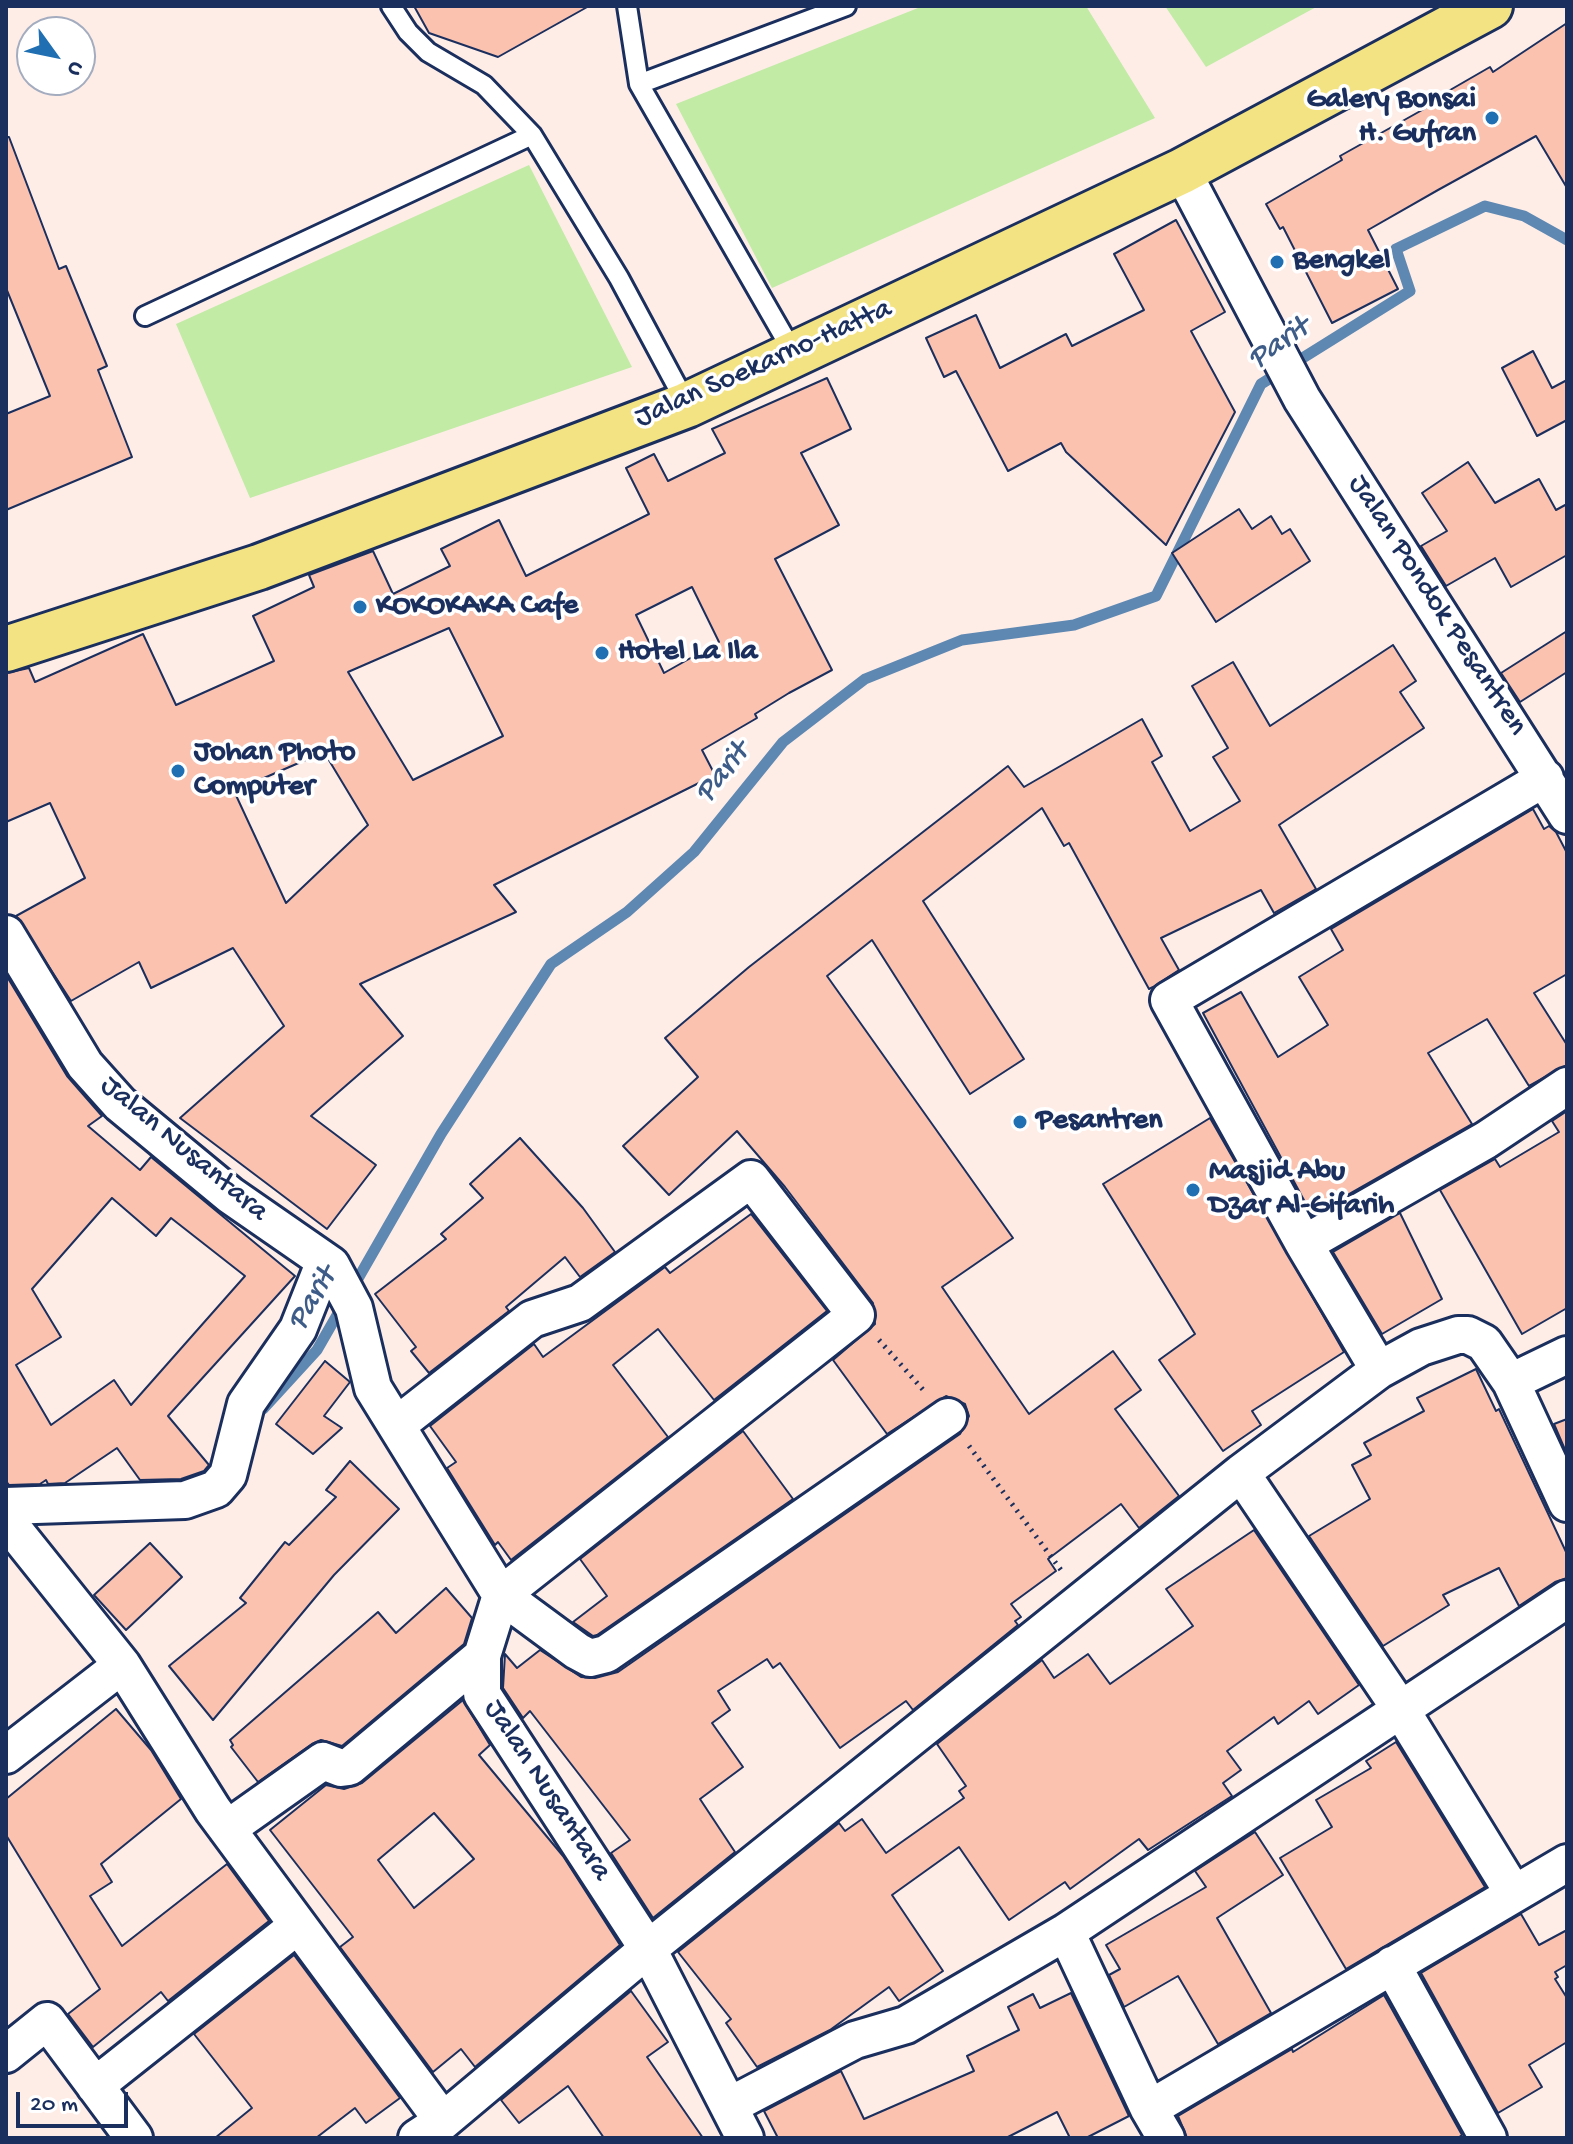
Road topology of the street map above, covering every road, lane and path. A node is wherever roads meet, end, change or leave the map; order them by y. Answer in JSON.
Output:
{"nodes":[{"id":1,"x":391,"y":6,"type":"edge"},
{"id":2,"x":627,"y":6,"type":"edge"},
{"id":3,"x":846,"y":6,"type":"edge"},
{"id":4,"x":1490,"y":6,"type":"edge"},
{"id":5,"x":639,"y":84,"type":"junction"},
{"id":6,"x":532,"y":135,"type":"junction"},
{"id":7,"x":1182,"y":171,"type":"junction"},
{"id":8,"x":145,"y":316,"type":"dead end"},
{"id":9,"x":794,"y":354,"type":"junction"},
{"id":10,"x":687,"y":405,"type":"junction"},
{"id":11,"x":6,"y":649,"type":"edge"},
{"id":12,"x":1545,"y":778,"type":"junction"},
{"id":13,"x":1567,"y":815,"type":"edge"},
{"id":14,"x":6,"y":934,"type":"edge"},
{"id":15,"x":1567,"y":1086,"type":"edge"},
{"id":16,"x":1304,"y":1244,"type":"junction"},
{"id":17,"x":328,"y":1263,"type":"junction"},
{"id":18,"x":856,"y":1315,"type":"junction"},
{"id":19,"x":1567,"y":1355,"type":"edge"},
{"id":20,"x":1379,"y":1370,"type":"junction"},
{"id":21,"x":1511,"y":1382,"type":"junction"},
{"id":22,"x":948,"y":1417,"type":"junction"},
{"id":23,"x":397,"y":1425,"type":"junction"},
{"id":24,"x":1241,"y":1473,"type":"junction"},
{"id":25,"x":1567,"y":1503,"type":"edge"},
{"id":26,"x":9,"y":1520,"type":"edge"},
{"id":27,"x":501,"y":1595,"type":"junction"},
{"id":28,"x":1567,"y":1599,"type":"edge"},
{"id":29,"x":1084,"y":1600,"type":"junction"},
{"id":30,"x":482,"y":1656,"type":"junction"},
{"id":31,"x":122,"y":1665,"type":"junction"},
{"id":32,"x":1401,"y":1710,"type":"junction"},
{"id":33,"x":6,"y":1755,"type":"edge"},
{"id":34,"x":227,"y":1829,"type":"junction"},
{"id":35,"x":1567,"y":1863,"type":"edge"},
{"id":36,"x":1514,"y":1894,"type":"junction"},
{"id":37,"x":297,"y":1926,"type":"junction"},
{"id":38,"x":1066,"y":1932,"type":"junction"},
{"id":39,"x":648,"y":1949,"type":"junction"},
{"id":40,"x":1392,"y":1965,"type":"junction"},
{"id":41,"x":6,"y":2054,"type":"edge"},
{"id":42,"x":95,"y":2086,"type":"junction"},
{"id":43,"x":729,"y":2106,"type":"junction"},
{"id":44,"x":1158,"y":2124,"type":"edge"},
{"id":45,"x":430,"y":2130,"type":"edge"},
{"id":46,"x":134,"y":2138,"type":"edge"},
{"id":47,"x":745,"y":2138,"type":"edge"},
{"id":48,"x":1488,"y":2138,"type":"edge"}],
"edges":[{"from":1,"to":6,"type":"lane"},
{"from":2,"to":5,"type":"lane"},
{"from":3,"to":5,"type":"lane"},
{"from":4,"to":7,"type":"highway","name":"Jalan Soekarno-Hatta"},
{"from":5,"to":9,"type":"lane"},
{"from":6,"to":8,"type":"lane"},
{"from":6,"to":10,"type":"lane"},
{"from":7,"to":9,"type":"highway","name":"Jalan Soekarno-Hatta"},
{"from":7,"to":12,"type":"street","name":"Jalan Pondok Pesantren"},
{"from":9,"to":10,"type":"highway","name":"Jalan Soekarno-Hatta"},
{"from":10,"to":11,"type":"highway","name":"Jalan Soekarno-Hatta"},
{"from":12,"to":13,"type":"street","name":"Jalan Pondok Pesantren"},
{"from":12,"to":16,"type":"street"},
{"from":14,"to":17,"type":"street","name":"Jalan Nusantara"},
{"from":15,"to":16,"type":"street"},
{"from":16,"to":20,"type":"street"},
{"from":17,"to":23,"type":"street"},
{"from":17,"to":26,"type":"street"},
{"from":18,"to":22,"type":"path"},
{"from":18,"to":23,"type":"street"},
{"from":18,"to":27,"type":"street"},
{"from":19,"to":21,"type":"street"},
{"from":20,"to":21,"type":"street"},
{"from":20,"to":24,"type":"street"},
{"from":21,"to":25,"type":"street"},
{"from":22,"to":27,"type":"street"},
{"from":22,"to":29,"type":"path"},
{"from":23,"to":27,"type":"street"},
{"from":24,"to":29,"type":"street"},
{"from":24,"to":32,"type":"street"},
{"from":26,"to":31,"type":"street"},
{"from":27,"to":30,"type":"street","name":"Jalan Nusantara"},
{"from":28,"to":32,"type":"street"},
{"from":29,"to":39,"type":"street"},
{"from":30,"to":34,"type":"street"},
{"from":30,"to":39,"type":"street","name":"Jalan Nusantara"},
{"from":31,"to":33,"type":"street"},
{"from":31,"to":34,"type":"street"},
{"from":32,"to":36,"type":"street"},
{"from":32,"to":38,"type":"street"},
{"from":34,"to":37,"type":"street"},
{"from":35,"to":36,"type":"street"},
{"from":36,"to":40,"type":"street"},
{"from":37,"to":42,"type":"street"},
{"from":37,"to":45,"type":"street"},
{"from":38,"to":43,"type":"street"},
{"from":38,"to":44,"type":"street"},
{"from":39,"to":43,"type":"street","name":"Jalan Nusantara"},
{"from":39,"to":45,"type":"street"},
{"from":40,"to":44,"type":"street"},
{"from":40,"to":48,"type":"street"},
{"from":41,"to":42,"type":"street"},
{"from":42,"to":46,"type":"street"},
{"from":43,"to":47,"type":"street","name":"Jalan Nusantara"}]}
